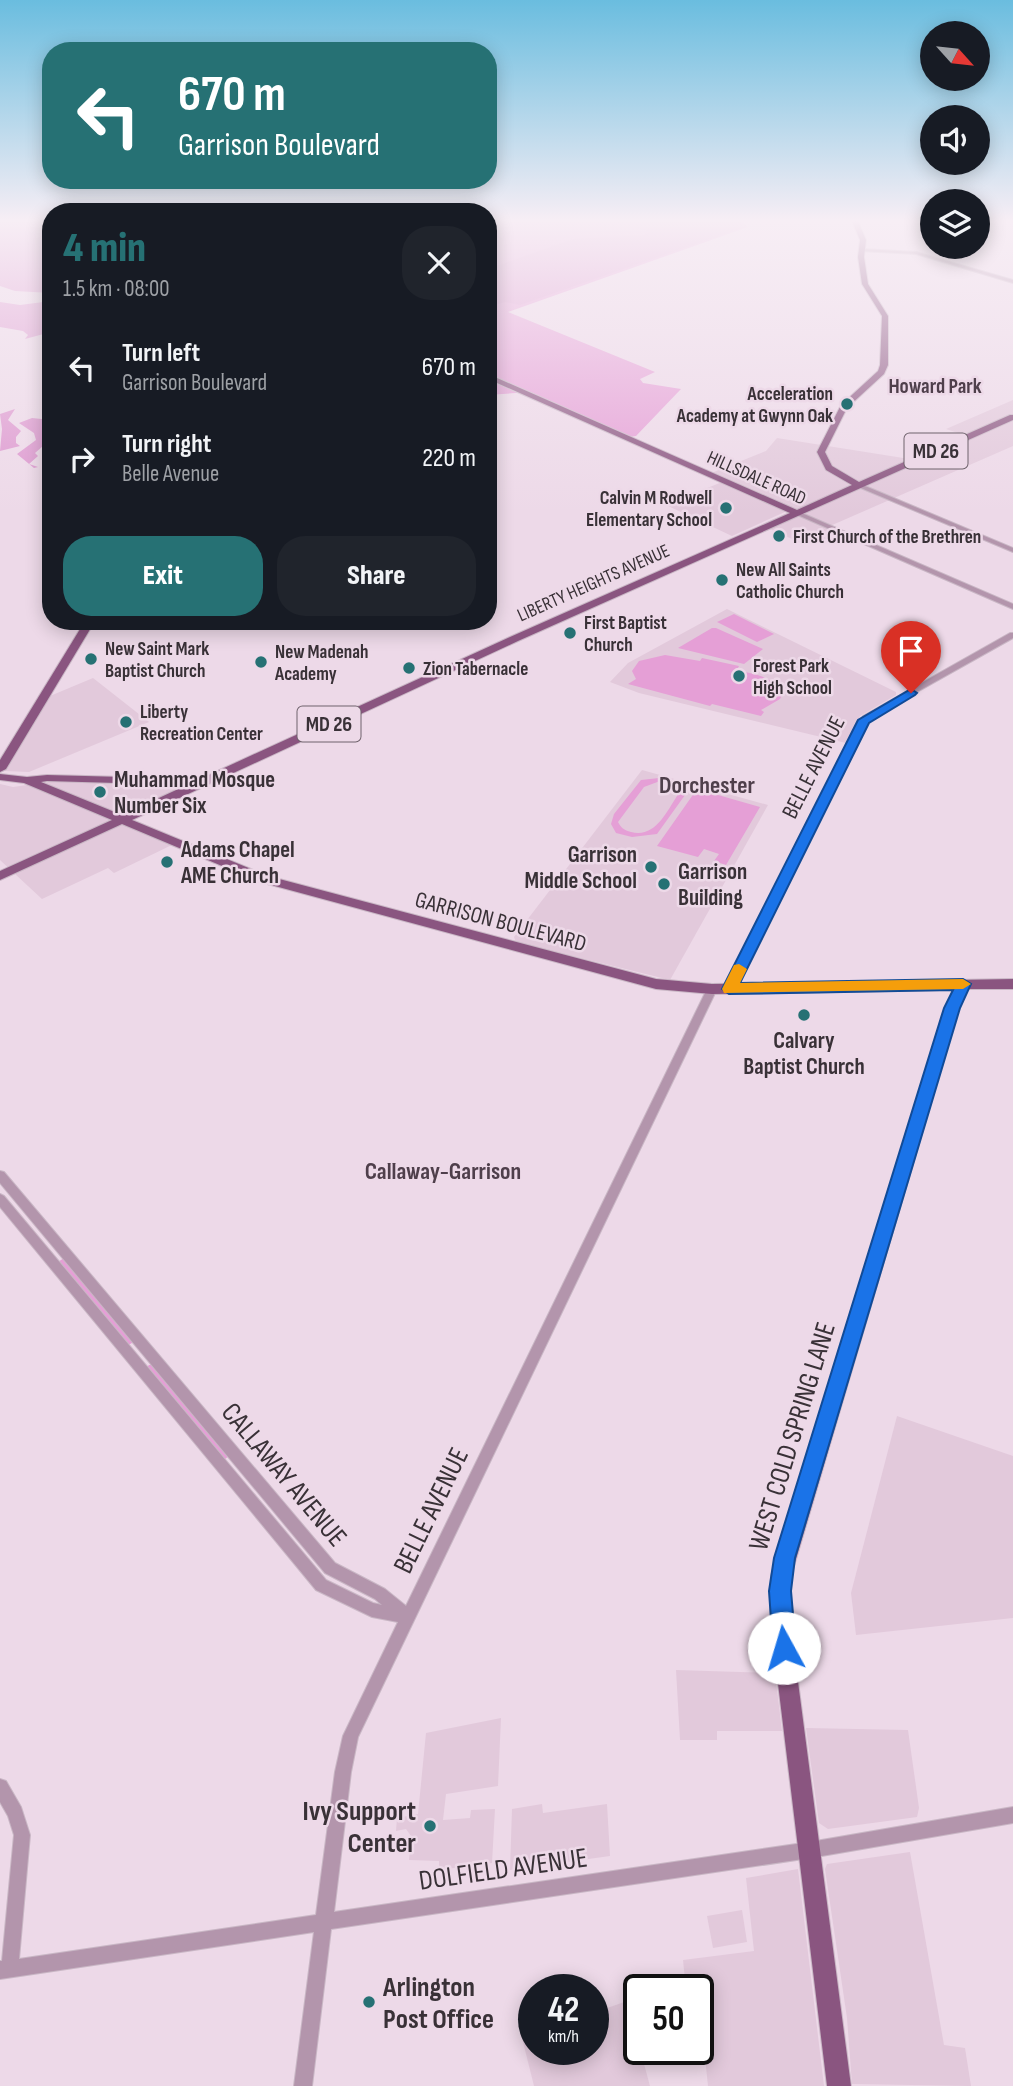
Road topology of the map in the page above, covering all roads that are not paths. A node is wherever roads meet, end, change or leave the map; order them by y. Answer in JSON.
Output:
{"nodes":[{"id":1,"x":885,"y":318,"type":"edge"},
{"id":2,"x":497,"y":380,"type":"edge"},
{"id":3,"x":1013,"y":417,"type":"edge"},
{"id":4,"x":858,"y":485,"type":"junction"},
{"id":5,"x":795,"y":512,"type":"junction"},
{"id":6,"x":1013,"y":549,"type":"edge"},
{"id":7,"x":1013,"y":607,"type":"edge"},
{"id":8,"x":85,"y":630,"type":"edge"},
{"id":9,"x":1013,"y":635,"type":"edge"},
{"id":10,"x":0,"y":769,"type":"edge"},
{"id":11,"x":0,"y":777,"type":"edge"},
{"id":12,"x":26,"y":780,"type":"junction"},
{"id":13,"x":209,"y":780,"type":"junction"},
{"id":14,"x":122,"y":821,"type":"junction"},
{"id":15,"x":0,"y":876,"type":"edge"},
{"id":16,"x":963,"y":984,"type":"junction"},
{"id":17,"x":1013,"y":984,"type":"edge"},
{"id":18,"x":712,"y":989,"type":"junction"},
{"id":19,"x":729,"y":989,"type":"junction"},
{"id":20,"x":0,"y":1175,"type":"edge"},
{"id":21,"x":0,"y":1199,"type":"edge"},
{"id":22,"x":408,"y":1616,"type":"junction"},
{"id":23,"x":0,"y":1787,"type":"edge"},
{"id":24,"x":1013,"y":1815,"type":"edge"},
{"id":25,"x":810,"y":1850,"type":"junction"},
{"id":26,"x":323,"y":1922,"type":"junction"},
{"id":27,"x":5,"y":1969,"type":"edge"},
{"id":28,"x":303,"y":2086,"type":"edge"},
{"id":29,"x":839,"y":2086,"type":"edge"}],
"edges":[{"from":1,"to":4,"type":"main road"},
{"from":2,"to":5,"type":"main road","name":"HILLSDALE ROAD"},
{"from":3,"to":4,"type":"main road","name":"LIBERTY HEIGHTS AVENUE","number":"MD 26"},
{"from":4,"to":5,"type":"main road","name":"LIBERTY HEIGHTS AVENUE","number":"MD 26"},
{"from":4,"to":6,"type":"street"},
{"from":5,"to":7,"type":"street","name":"HILLSDALE ROAD"},
{"from":5,"to":13,"type":"main road","name":"LIBERTY HEIGHTS AVENUE","number":"MD 26"},
{"from":8,"to":10,"type":"main road"},
{"from":9,"to":19,"type":"street","name":"BELLE AVENUE"},
{"from":11,"to":12,"type":"main road","name":"GARRISON BOULEVARD"},
{"from":12,"to":13,"type":"main road"},
{"from":12,"to":14,"type":"main road","name":"GARRISON BOULEVARD"},
{"from":13,"to":14,"type":"main road","name":"LIBERTY HEIGHTS AVENUE","number":"MD 26"},
{"from":14,"to":15,"type":"main road","name":"LIBERTY HEIGHTS AVENUE","number":"MD 26"},
{"from":14,"to":18,"type":"main road","name":"GARRISON BOULEVARD"},
{"from":16,"to":17,"type":"main road","name":"GARRISON BOULEVARD"},
{"from":16,"to":19,"type":"main road","name":"GARRISON BOULEVARD"},
{"from":16,"to":25,"type":"main road","name":"WEST COLD SPRING LANE"},
{"from":18,"to":19,"type":"main road","name":"GARRISON BOULEVARD"},
{"from":18,"to":22,"type":"street","name":"BELLE AVENUE"},
{"from":20,"to":22,"type":"street","name":"CALLAWAY AVENUE"},
{"from":21,"to":22,"type":"street","name":"CALLAWAY AVENUE"},
{"from":22,"to":26,"type":"street","name":"BELLE AVENUE"},
{"from":23,"to":27,"type":"street"},
{"from":24,"to":25,"type":"street","name":"DOLFIELD AVENUE"},
{"from":25,"to":26,"type":"street","name":"DOLFIELD AVENUE"},
{"from":25,"to":29,"type":"main road","name":"WEST COLD SPRING LANE"},
{"from":26,"to":27,"type":"street","name":"DOLFIELD AVENUE"},
{"from":26,"to":28,"type":"street","name":"BELLE AVENUE"}]}
